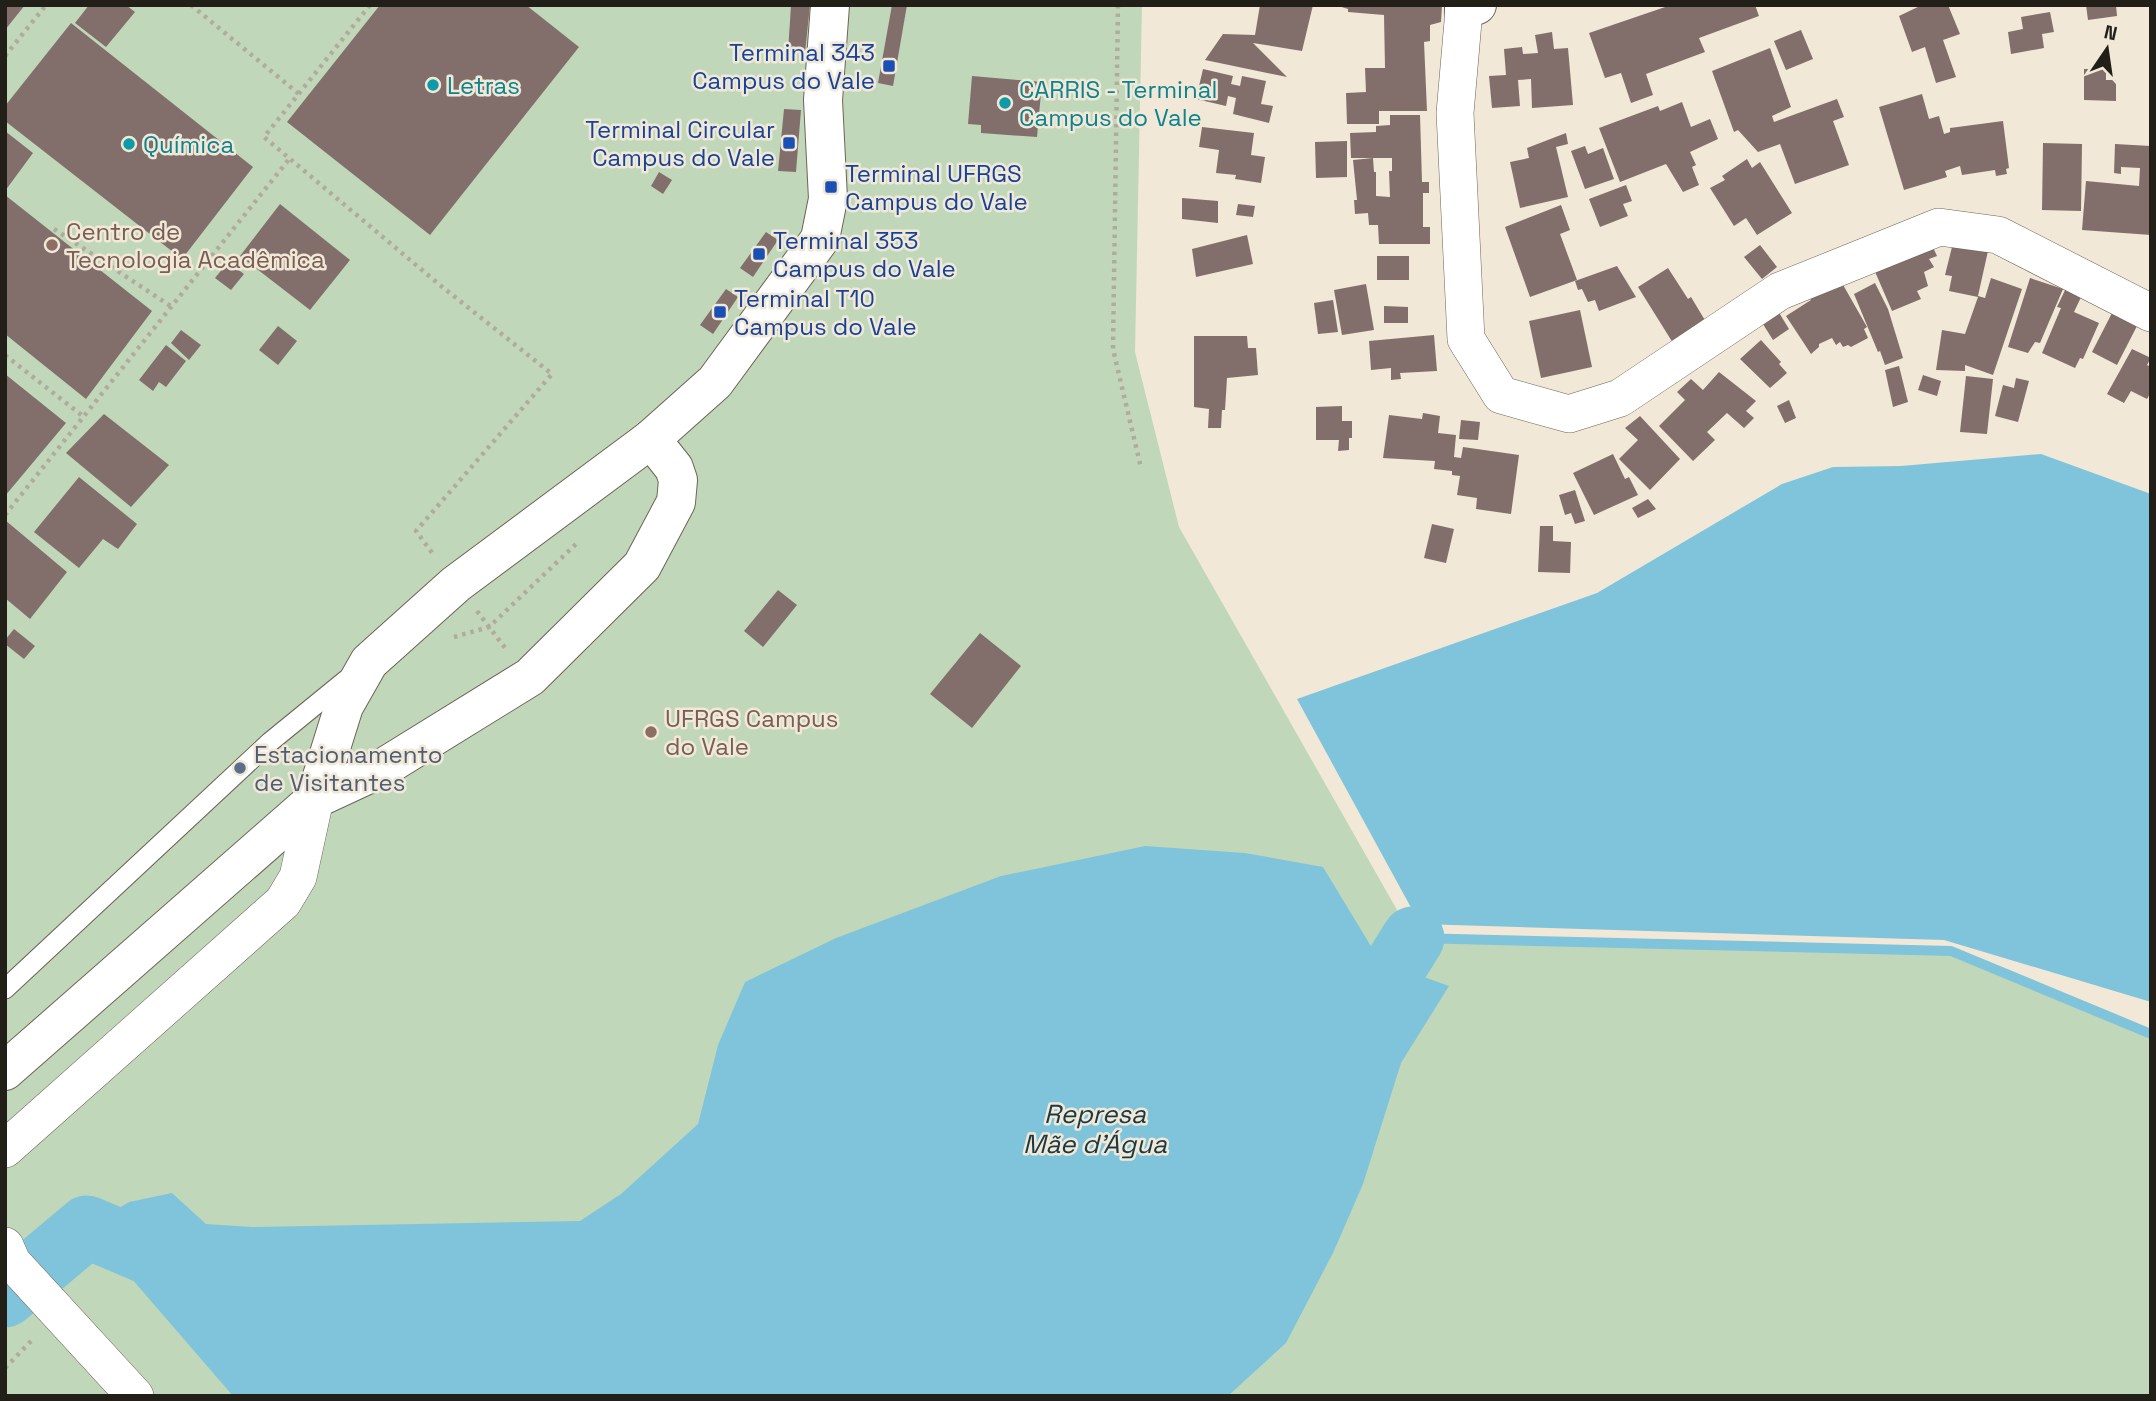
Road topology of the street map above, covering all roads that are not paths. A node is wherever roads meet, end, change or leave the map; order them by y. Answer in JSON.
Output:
{"nodes":[{"id":1,"x":830,"y":5,"type":"edge"},
{"id":2,"x":1469,"y":7,"type":"edge"},
{"id":3,"x":2151,"y":313,"type":"edge"},
{"id":4,"x":651,"y":439,"type":"junction"},
{"id":5,"x":369,"y":662,"type":"junction"},
{"id":6,"x":315,"y":799,"type":"junction"},
{"id":7,"x":5,"y":989,"type":"edge"},
{"id":8,"x":5,"y":1071,"type":"edge"},
{"id":9,"x":5,"y":1149,"type":"edge"},
{"id":10,"x":8,"y":1254,"type":"edge"},
{"id":11,"x":135,"y":1396,"type":"edge"}],
"edges":[{"from":1,"to":4,"type":"street"},
{"from":2,"to":3,"type":"street"},
{"from":4,"to":5,"type":"street"},
{"from":4,"to":6,"type":"street"},
{"from":5,"to":6,"type":"street"},
{"from":5,"to":7,"type":"lane"},
{"from":6,"to":8,"type":"street"},
{"from":6,"to":9,"type":"street"},
{"from":10,"to":11,"type":"street"}]}
